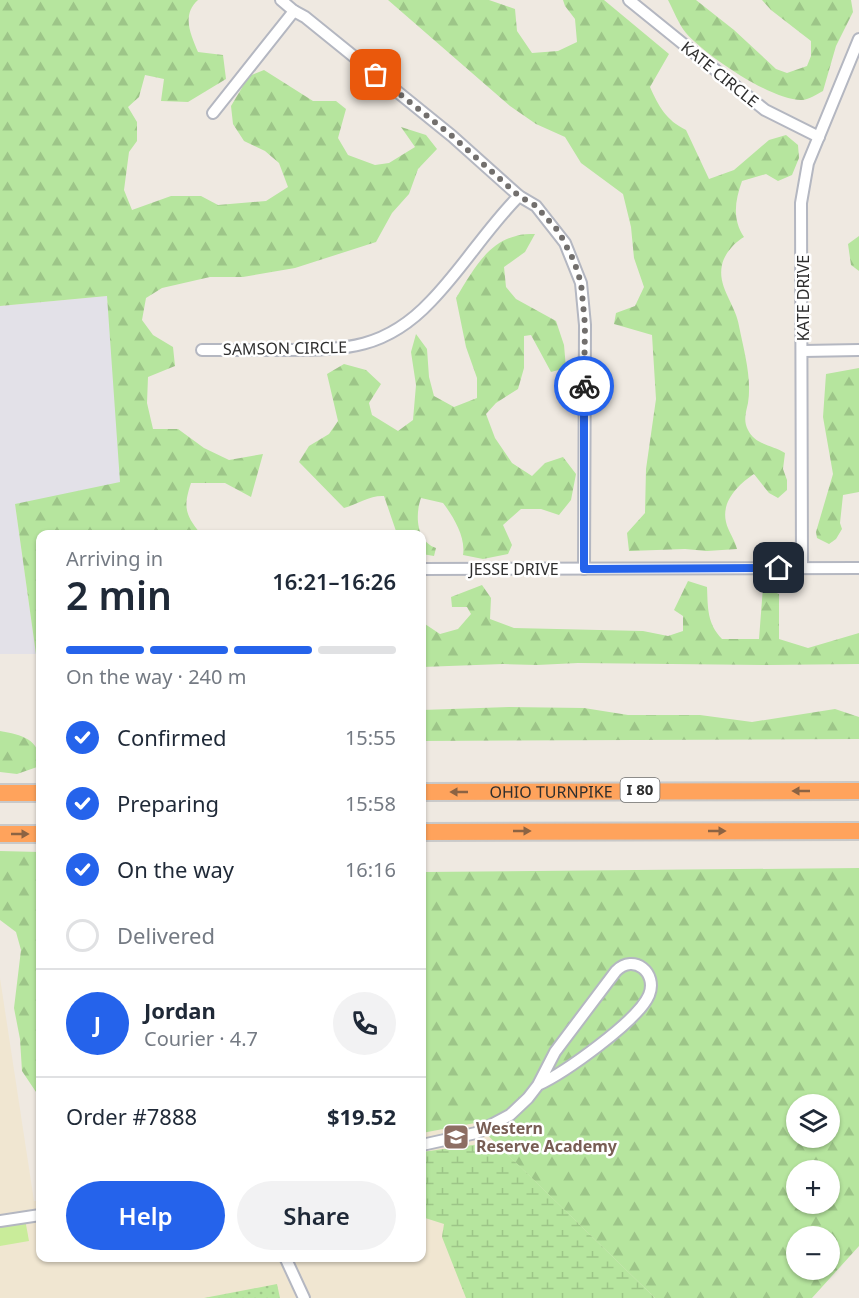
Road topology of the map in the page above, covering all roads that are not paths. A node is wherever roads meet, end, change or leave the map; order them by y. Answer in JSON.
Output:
{"nodes":[{"id":1,"x":281,"y":0,"type":"edge"},
{"id":2,"x":629,"y":0,"type":"edge"},
{"id":3,"x":294,"y":11,"type":"junction"},
{"id":4,"x":859,"y":39,"type":"edge"},
{"id":5,"x":213,"y":113,"type":"dead end"},
{"id":6,"x":819,"y":137,"type":"junction"},
{"id":7,"x":519,"y":196,"type":"junction"},
{"id":8,"x":202,"y":350,"type":"dead end"},
{"id":9,"x":859,"y":350,"type":"edge"},
{"id":10,"x":803,"y":351,"type":"junction"},
{"id":11,"x":802,"y":568,"type":"junction"},
{"id":12,"x":859,"y":568,"type":"edge"},
{"id":13,"x":426,"y":569,"type":"edge"},
{"id":14,"x":584,"y":569,"type":"junction"},
{"id":15,"x":859,"y":791,"type":"edge"},
{"id":16,"x":426,"y":792,"type":"edge"},
{"id":17,"x":0,"y":793,"type":"edge"},
{"id":18,"x":36,"y":793,"type":"edge"},
{"id":19,"x":859,"y":831,"type":"edge"},
{"id":20,"x":426,"y":832,"type":"edge"},
{"id":21,"x":0,"y":834,"type":"edge"},
{"id":22,"x":36,"y":834,"type":"edge"},
{"id":23,"x":538,"y":1085,"type":"junction"},
{"id":24,"x":426,"y":1144,"type":"edge"},
{"id":25,"x":36,"y":1216,"type":"edge"},
{"id":26,"x":0,"y":1221,"type":"edge"},
{"id":27,"x":287,"y":1262,"type":"edge"},
{"id":28,"x":304,"y":1298,"type":"edge"}],
"edges":[{"from":1,"to":3,"type":"street"},
{"from":2,"to":6,"type":"street","name":"KATE CIRCLE"},
{"from":3,"to":5,"type":"street"},
{"from":3,"to":7,"type":"street"},
{"from":4,"to":6,"type":"street","name":"KATE DRIVE"},
{"from":6,"to":10,"type":"street","name":"KATE DRIVE"},
{"from":7,"to":8,"type":"street","name":"SAMSON CIRCLE"},
{"from":7,"to":14,"type":"street"},
{"from":9,"to":10,"type":"street"},
{"from":10,"to":11,"type":"street","name":"KATE DRIVE"},
{"from":11,"to":12,"type":"street","name":"JESSE DRIVE"},
{"from":11,"to":14,"type":"street","name":"JESSE DRIVE"},
{"from":13,"to":14,"type":"street","name":"JESSE DRIVE"},
{"from":15,"to":16,"type":"highway","name":"OHIO TURNPIKE","number":"I 80","one_way":true},
{"from":17,"to":18,"type":"highway"},
{"from":20,"to":19,"type":"highway","one_way":true},
{"from":21,"to":22,"type":"highway","one_way":true},
{"from":23,"to":23,"type":"street"},
{"from":23,"to":24,"type":"street"},
{"from":25,"to":26,"type":"street"},
{"from":27,"to":28,"type":"street"}]}
